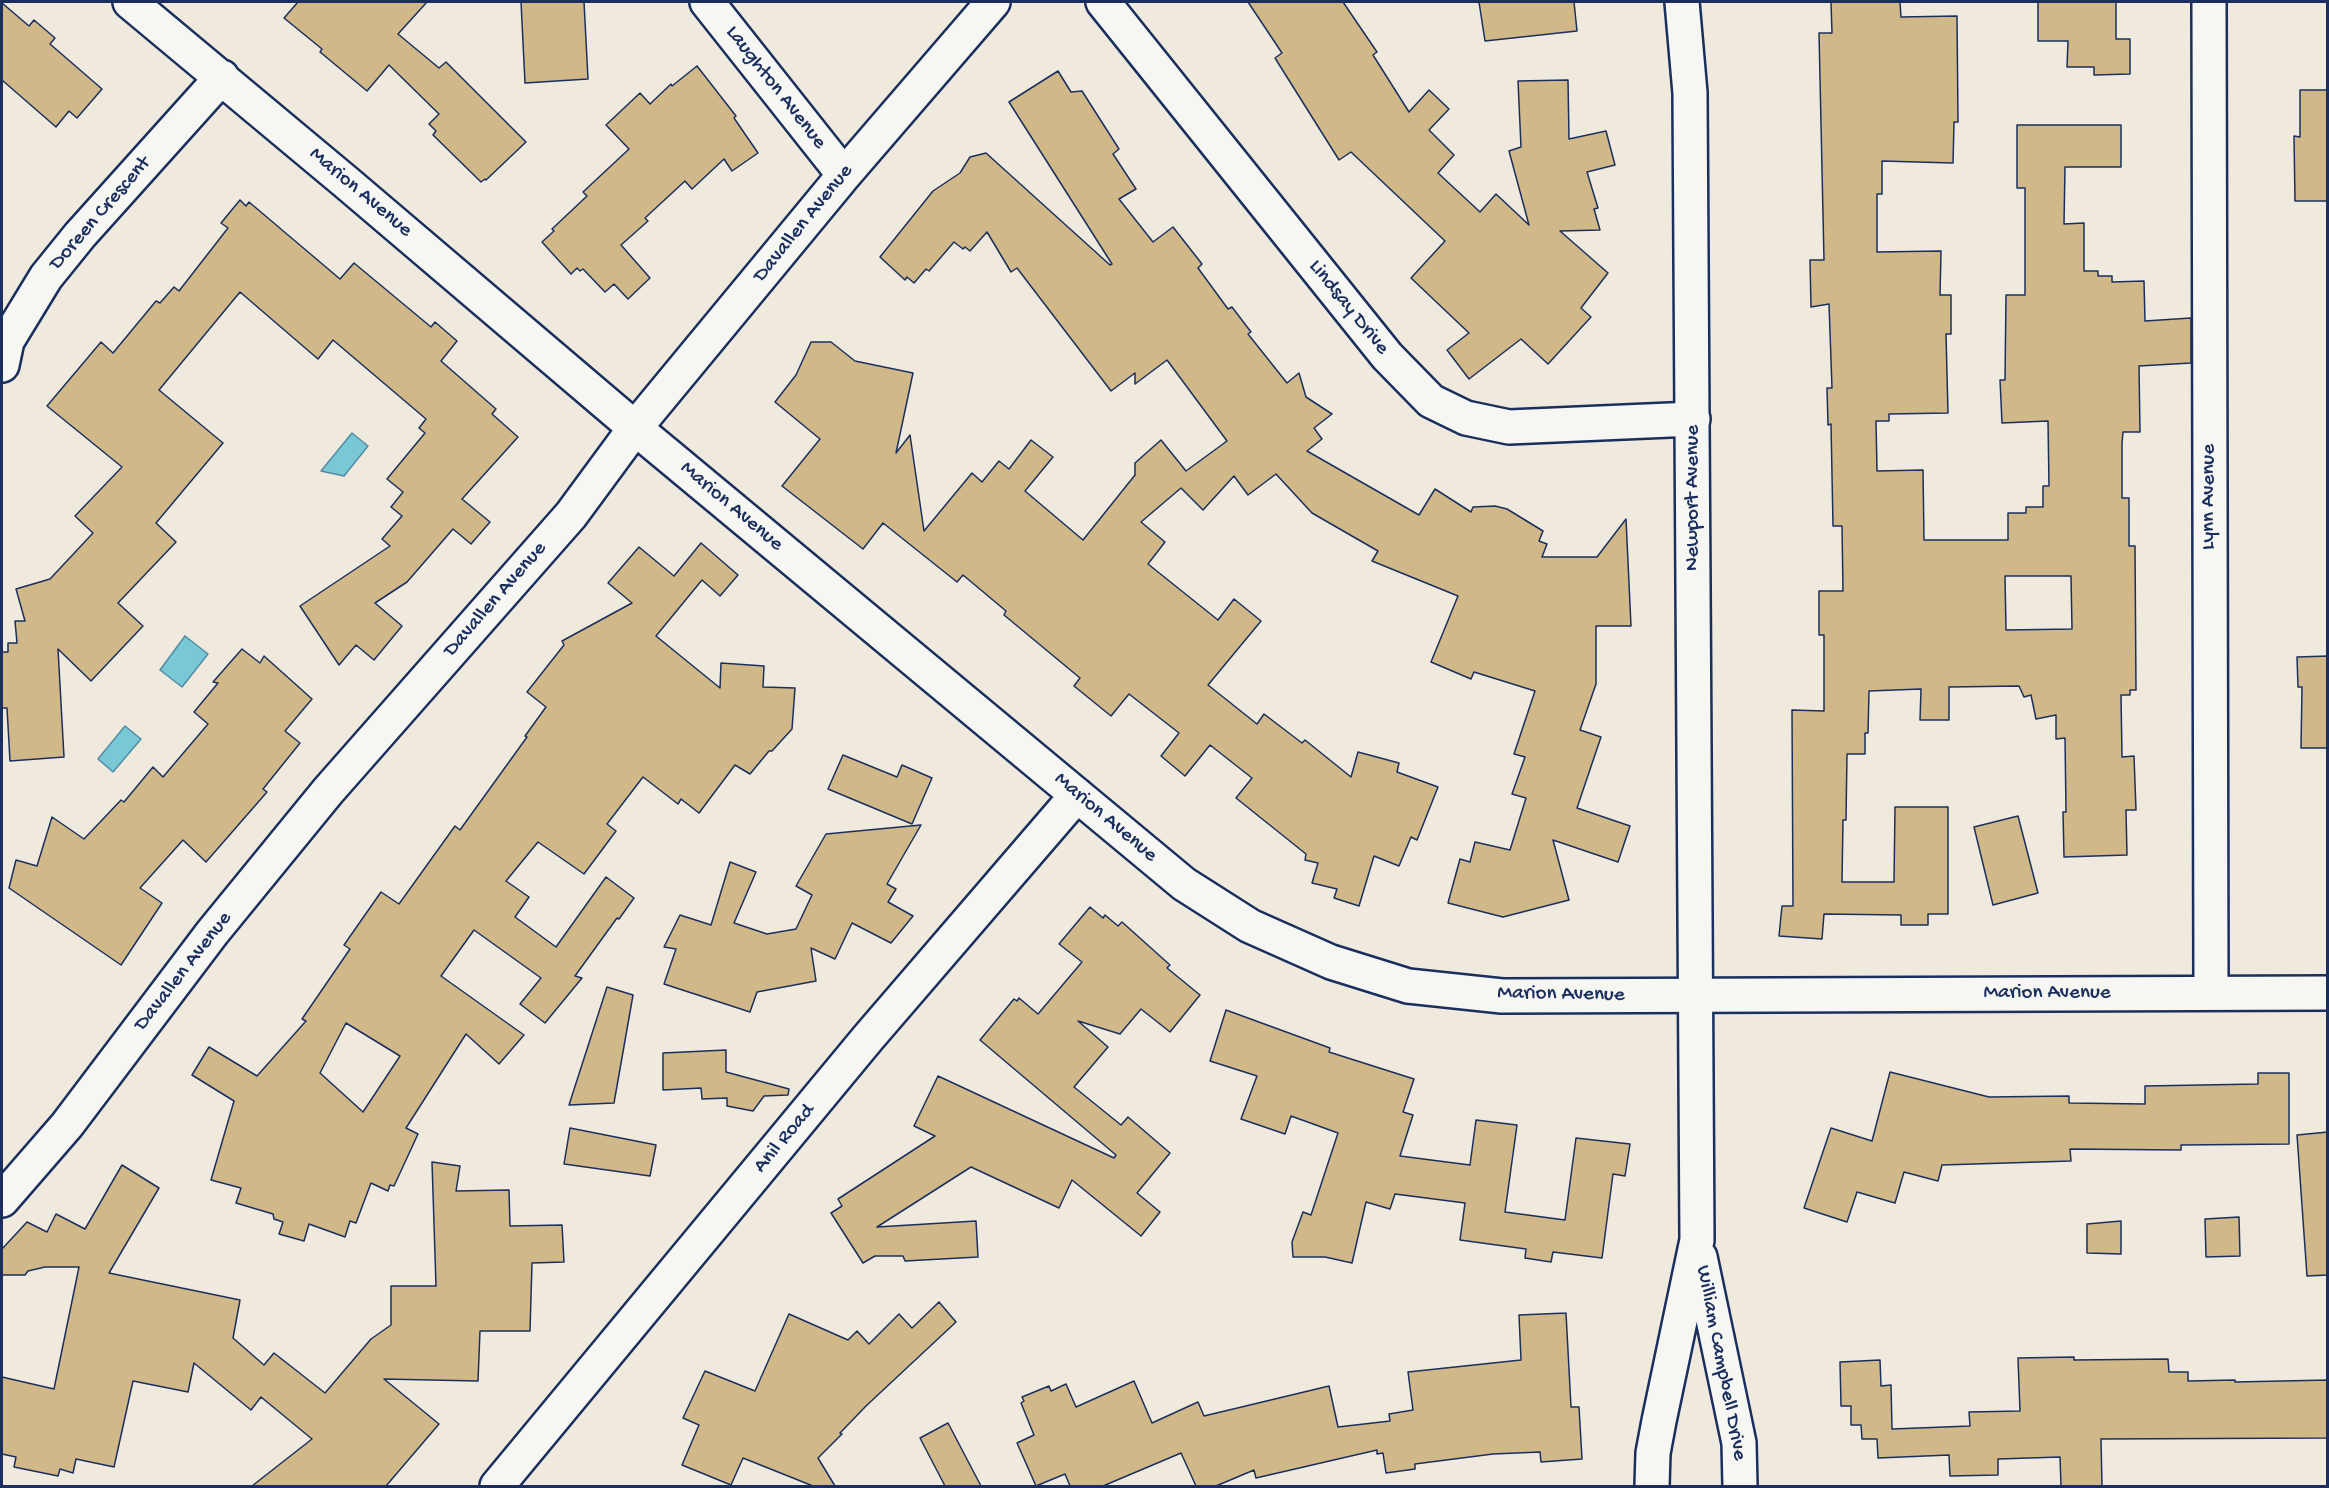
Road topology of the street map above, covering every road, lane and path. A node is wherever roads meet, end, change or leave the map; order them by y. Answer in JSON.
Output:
{"nodes":[{"id":1,"x":130,"y":2,"type":"edge"},
{"id":2,"x":707,"y":2,"type":"edge"},
{"id":3,"x":993,"y":2,"type":"edge"},
{"id":4,"x":1103,"y":2,"type":"edge"},
{"id":5,"x":1682,"y":2,"type":"edge"},
{"id":6,"x":2209,"y":2,"type":"edge"},
{"id":7,"x":222,"y":77,"type":"junction"},
{"id":8,"x":844,"y":175,"type":"junction"},
{"id":9,"x":4,"y":349,"type":"edge"},
{"id":10,"x":1693,"y":418,"type":"junction"},
{"id":11,"x":635,"y":428,"type":"junction"},
{"id":12,"x":1077,"y":795,"type":"junction"},
{"id":13,"x":2211,"y":993,"type":"junction"},
{"id":14,"x":2328,"y":993,"type":"edge"},
{"id":15,"x":1695,"y":995,"type":"junction"},
{"id":16,"x":2,"y":1200,"type":"edge"},
{"id":17,"x":1696,"y":1240,"type":"junction"},
{"id":18,"x":497,"y":1486,"type":"edge"},
{"id":19,"x":1652,"y":1486,"type":"edge"},
{"id":20,"x":1740,"y":1486,"type":"edge"}],
"edges":[{"from":1,"to":7,"type":"street","name":"Marion Avenue"},
{"from":2,"to":8,"type":"street","name":"Laughton Avenue"},
{"from":3,"to":8,"type":"street","name":"Davallen Avenue"},
{"from":4,"to":10,"type":"street","name":"Lindsay Drive"},
{"from":5,"to":10,"type":"street","name":"Newport Avenue"},
{"from":6,"to":13,"type":"street","name":"Lynn Avenue"},
{"from":7,"to":9,"type":"street","name":"Doreen Crescent"},
{"from":7,"to":11,"type":"street","name":"Marion Avenue"},
{"from":8,"to":11,"type":"street","name":"Davallen Avenue"},
{"from":10,"to":15,"type":"street","name":"Newport Avenue"},
{"from":11,"to":12,"type":"street","name":"Marion Avenue"},
{"from":11,"to":16,"type":"street","name":"Davallen Avenue"},
{"from":12,"to":15,"type":"street","name":"Marion Avenue"},
{"from":12,"to":18,"type":"street","name":"Anil Road"},
{"from":13,"to":14,"type":"street","name":"Marion Avenue"},
{"from":13,"to":15,"type":"street","name":"Marion Avenue"},
{"from":15,"to":17,"type":"street","name":"William Campbell Drive"},
{"from":17,"to":19,"type":"street","name":"William Campbell Drive"},
{"from":17,"to":20,"type":"street","name":"William Campbell Drive"}]}
